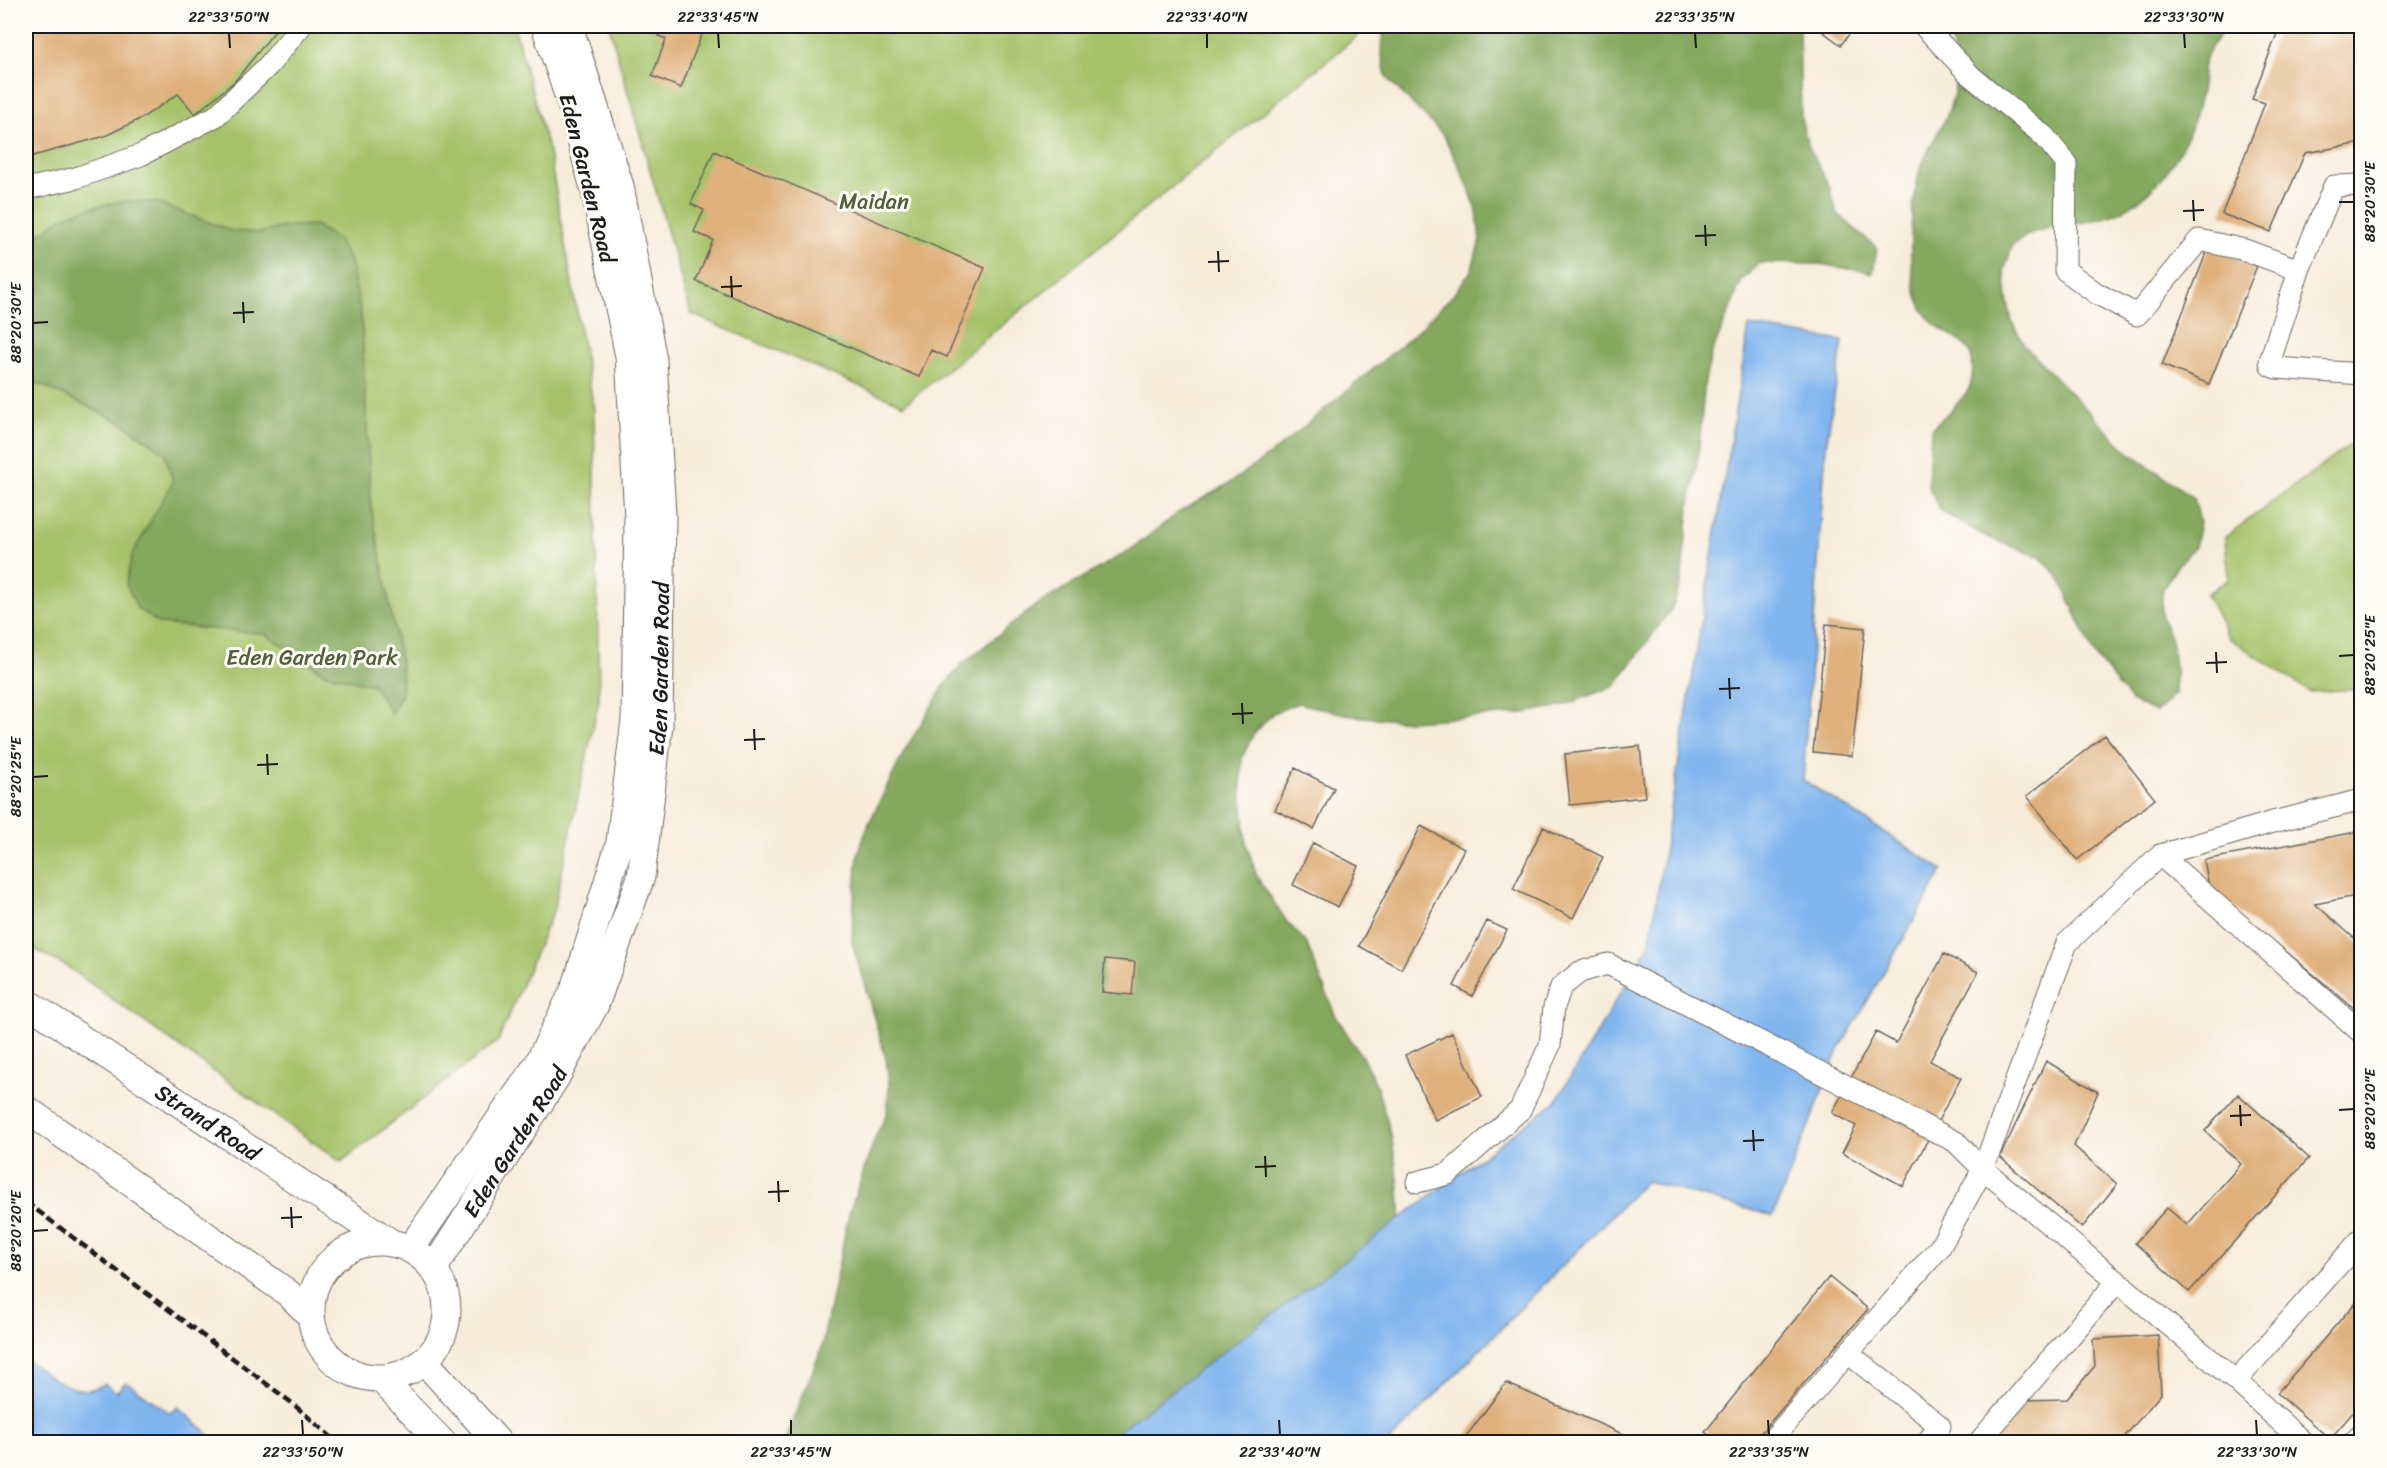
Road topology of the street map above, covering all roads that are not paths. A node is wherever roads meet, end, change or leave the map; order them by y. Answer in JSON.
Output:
{"nodes":[{"id":1,"x":302,"y":26,"type":"edge"},
{"id":2,"x":545,"y":26,"type":"edge"},
{"id":3,"x":569,"y":26,"type":"edge"},
{"id":4,"x":1924,"y":26,"type":"edge"},
{"id":5,"x":2361,"y":185,"type":"edge"},
{"id":6,"x":26,"y":189,"type":"edge"},
{"id":7,"x":2299,"y":270,"type":"junction"},
{"id":8,"x":2361,"y":375,"type":"edge"},
{"id":9,"x":2361,"y":800,"type":"edge"},
{"id":10,"x":2160,"y":855,"type":"junction"},
{"id":11,"x":26,"y":1002,"type":"edge"},
{"id":12,"x":2361,"y":1033,"type":"edge"},
{"id":13,"x":26,"y":1108,"type":"edge"},
{"id":14,"x":1983,"y":1169,"type":"junction"},
{"id":15,"x":1417,"y":1182,"type":"dead end"},
{"id":16,"x":2361,"y":1238,"type":"edge"},
{"id":17,"x":401,"y":1245,"type":"junction"},
{"id":18,"x":434,"y":1268,"type":"junction"},
{"id":19,"x":2116,"y":1283,"type":"junction"},
{"id":20,"x":310,"y":1316,"type":"junction"},
{"id":21,"x":1848,"y":1353,"type":"junction"},
{"id":22,"x":425,"y":1362,"type":"junction"},
{"id":23,"x":382,"y":1380,"type":"junction"},
{"id":24,"x":2236,"y":1381,"type":"junction"},
{"id":25,"x":2361,"y":1434,"type":"edge"},
{"id":26,"x":442,"y":1443,"type":"edge"},
{"id":27,"x":498,"y":1443,"type":"edge"},
{"id":28,"x":1770,"y":1443,"type":"edge"},
{"id":29,"x":1926,"y":1443,"type":"edge"},
{"id":30,"x":1979,"y":1443,"type":"edge"},
{"id":31,"x":2303,"y":1443,"type":"edge"},
{"id":32,"x":2354,"y":1443,"type":"edge"}],
"edges":[{"from":1,"to":6,"type":"lane"},
{"from":2,"to":17,"type":"main road","name":"Eden Garden Road"},
{"from":3,"to":18,"type":"main road","name":"Eden Garden Road"},
{"from":4,"to":7,"type":"lane"},
{"from":5,"to":7,"type":"lane"},
{"from":7,"to":8,"type":"lane"},
{"from":9,"to":10,"type":"lane"},
{"from":10,"to":12,"type":"lane"},
{"from":10,"to":14,"type":"lane"},
{"from":11,"to":17,"type":"main road","name":"Strand Road"},
{"from":13,"to":20,"type":"main road"},
{"from":14,"to":15,"type":"lane"},
{"from":14,"to":19,"type":"lane"},
{"from":14,"to":21,"type":"lane"},
{"from":16,"to":24,"type":"lane"},
{"from":17,"to":18,"type":"main road"},
{"from":17,"to":20,"type":"main road"},
{"from":18,"to":22,"type":"main road"},
{"from":19,"to":24,"type":"lane"},
{"from":19,"to":30,"type":"lane"},
{"from":20,"to":23,"type":"main road"},
{"from":21,"to":28,"type":"lane"},
{"from":21,"to":29,"type":"lane"},
{"from":22,"to":23,"type":"main road"},
{"from":22,"to":27,"type":"main road"},
{"from":23,"to":26,"type":"main road"},
{"from":24,"to":31,"type":"lane"},
{"from":25,"to":32,"type":"lane"}]}
